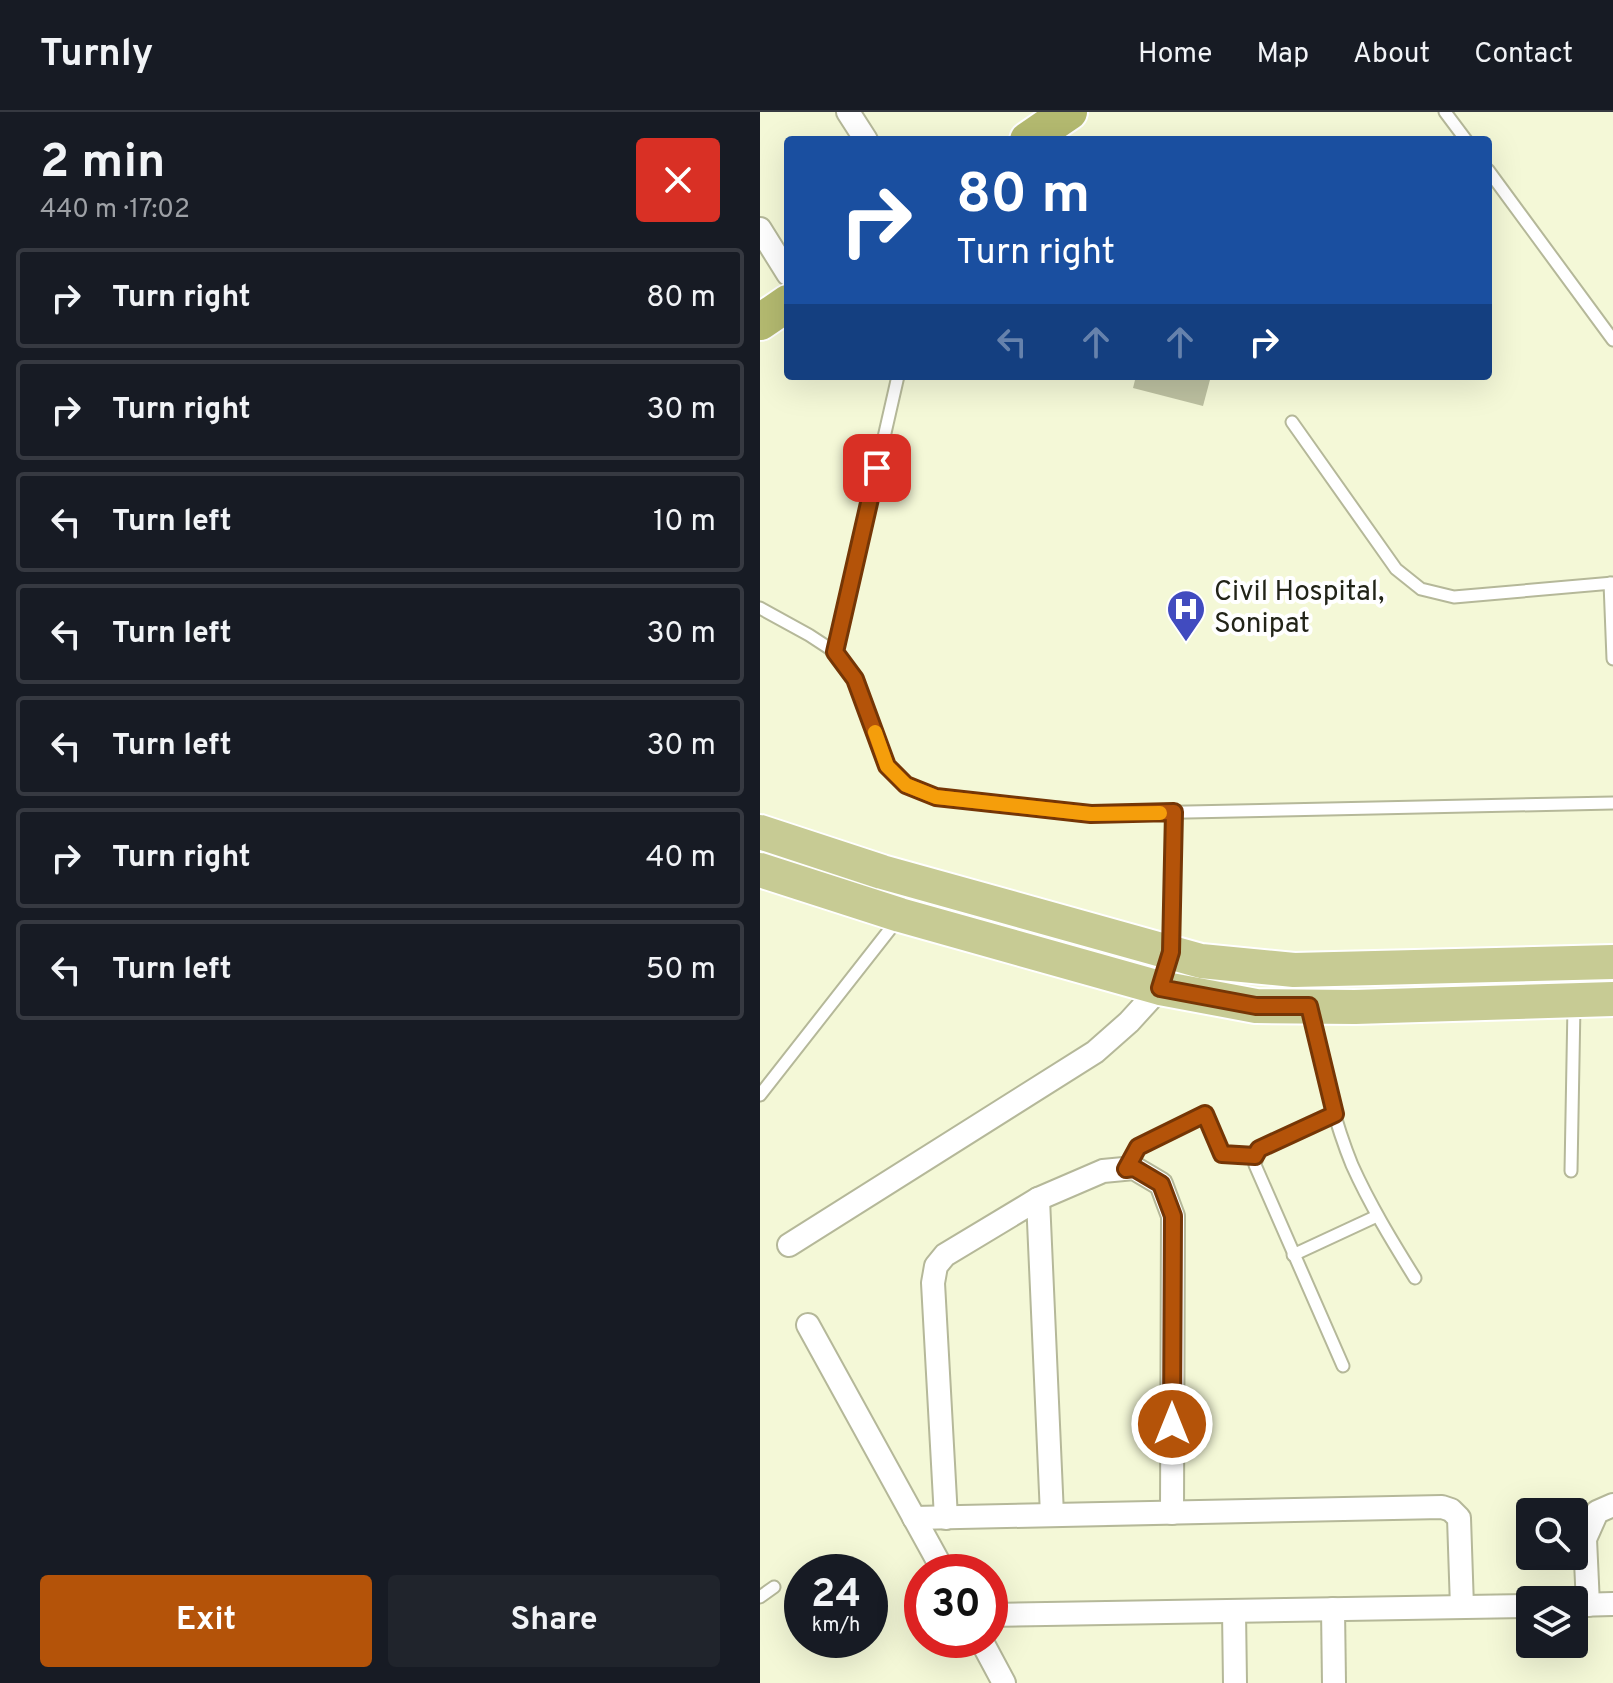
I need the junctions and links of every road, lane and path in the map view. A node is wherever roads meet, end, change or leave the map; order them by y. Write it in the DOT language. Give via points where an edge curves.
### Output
graph roads {
  1 [pos="848,112"];
  2 [pos="1069,112"];
  3 [pos="1445,112"];
  4 [pos="863,136"];
  5 [pos="1034,136"];
  6 [pos="1463,136"];
  7 [pos="1492,175"];
  8 [pos="760,229"];
  9 [pos="784,268"];
  10 [pos="784,306"];
  11 [pos="760,322"];
  12 [pos="1613,340"];
  13 [pos="897,380"];
  14 [pos="1292,422"];
  15 [pos="1612,583"];
  16 [pos="760,608"];
  17 [pos="835,652"];
  18 [pos="1613,659"];
  19 [pos="1613,803"];
  20 [pos="1174,812"];
  21 [pos="760,832"];
  22 [pos="760,870"];
  23 [pos="900,915"];
  24 [pos="1171,952"];
  25 [pos="1613,962"];
  26 [pos="1160,988"];
  27 [pos="1613,999"];
  28 [pos="1574,1000"];
  29 [pos="1309,1006"];
  30 [pos="760,1095"];
  31 [pos="1335,1114"];
  32 [pos="1255,1156"];
  33 [pos="1126,1169"];
  34 [pos="1571,1171"];
  35 [pos="1038,1199"];
  36 [pos="1377,1216"];
  37 [pos="789,1245"];
  38 [pos="1293,1255"];
  39 [pos="1415,1278"];
  40 [pos="808,1325"];
  41 [pos="1343,1366"];
  42 [pos="1613,1505"];
  43 [pos="1172,1513"];
  44 [pos="1052,1515"];
  45 [pos="914,1518"];
  46 [pos="946,1518"];
  47 [pos="934,1554"];
  48 [pos="1582,1586"];
  49 [pos="774,1587"];
  50 [pos="760,1597"];
  51 [pos="1613,1604"];
  52 [pos="1588,1605"];
  53 [pos="1516,1606"];
  54 [pos="1462,1607"];
  55 [pos="1333,1609"];
  56 [pos="1234,1611"];
  57 [pos="1008,1615"];
  58 [pos="991,1658"];
  59 [pos="1004,1683"];
  60 [pos="1235,1683"];
  61 [pos="1334,1683"];
  1 -- 4 [label="street"];
  2 -- 5 [label="highway"];
  3 -- 6 [label="lane"];
  7 -- 12 [label="lane"];
  8 -- 9 [label="street"];
  10 -- 11 [label="highway"];
  13 -- 17 [label="lane"];
  14 -- 15 [label="lane" via="1396,569 1421,589 1454,597"];
  15 -- 18 [label="lane"];
  16 -- 17 [label="lane"];
  17 -- 20 [label="lane" via="855,679 887,766 906,785 936,797 1091,814"];
  19 -- 20 [label="lane"];
  20 -- 24 [label="lane"];
  21 -- 24 [label="main road" via="882,872"];
  22 -- 23 [label="main road"];
  23 -- 26 [label="main road"];
  23 -- 30 [label="lane"];
  24 -- 25 [label="main road" via="1201,961 1294,970"];
  24 -- 26 [label="street"];
  26 -- 29 [label="main road" via="1256,1006"];
  26 -- 37 [label="street" via="1095,1052"];
  27 -- 28 [label="main road"];
  28 -- 29 [label="main road"];
  28 -- 34 [label="lane"];
  29 -- 31 [label="lane"];
  31 -- 32 [label="lane" via="1259,1149"];
  31 -- 36 [label="lane"];
  32 -- 33 [label="lane" via="1222,1154 1205,1114 1138,1147"];
  32 -- 38 [label="lane"];
  33 -- 35 [label="street" via="1103,1171"];
  33 -- 43 [label="street" via="1134,1168 1161,1184 1173,1216"];
  35 -- 44 [label="street"];
  35 -- 46 [label="street" via="945,1255 936,1266"];
  36 -- 38 [label="lane"];
  36 -- 39 [label="lane"];
  38 -- 41 [label="lane"];
  40 -- 45 [label="street"];
  42 -- 48 [label="street" via="1597,1512 1585,1539"];
  43 -- 44 [label="street"];
  43 -- 54 [label="street" via="1442,1507 1459,1518"];
  44 -- 46 [label="street"];
  45 -- 46 [label="street"];
  45 -- 47 [label="street"];
  49 -- 50 [label="lane"];
  51 -- 52 [label="street"];
  53 -- 54 [label="street"];
  54 -- 55 [label="street"];
  55 -- 56 [label="street"];
  55 -- 61 [label="street"];
  56 -- 57 [label="street"];
  56 -- 60 [label="street"];
  58 -- 59 [label="street"];
}
